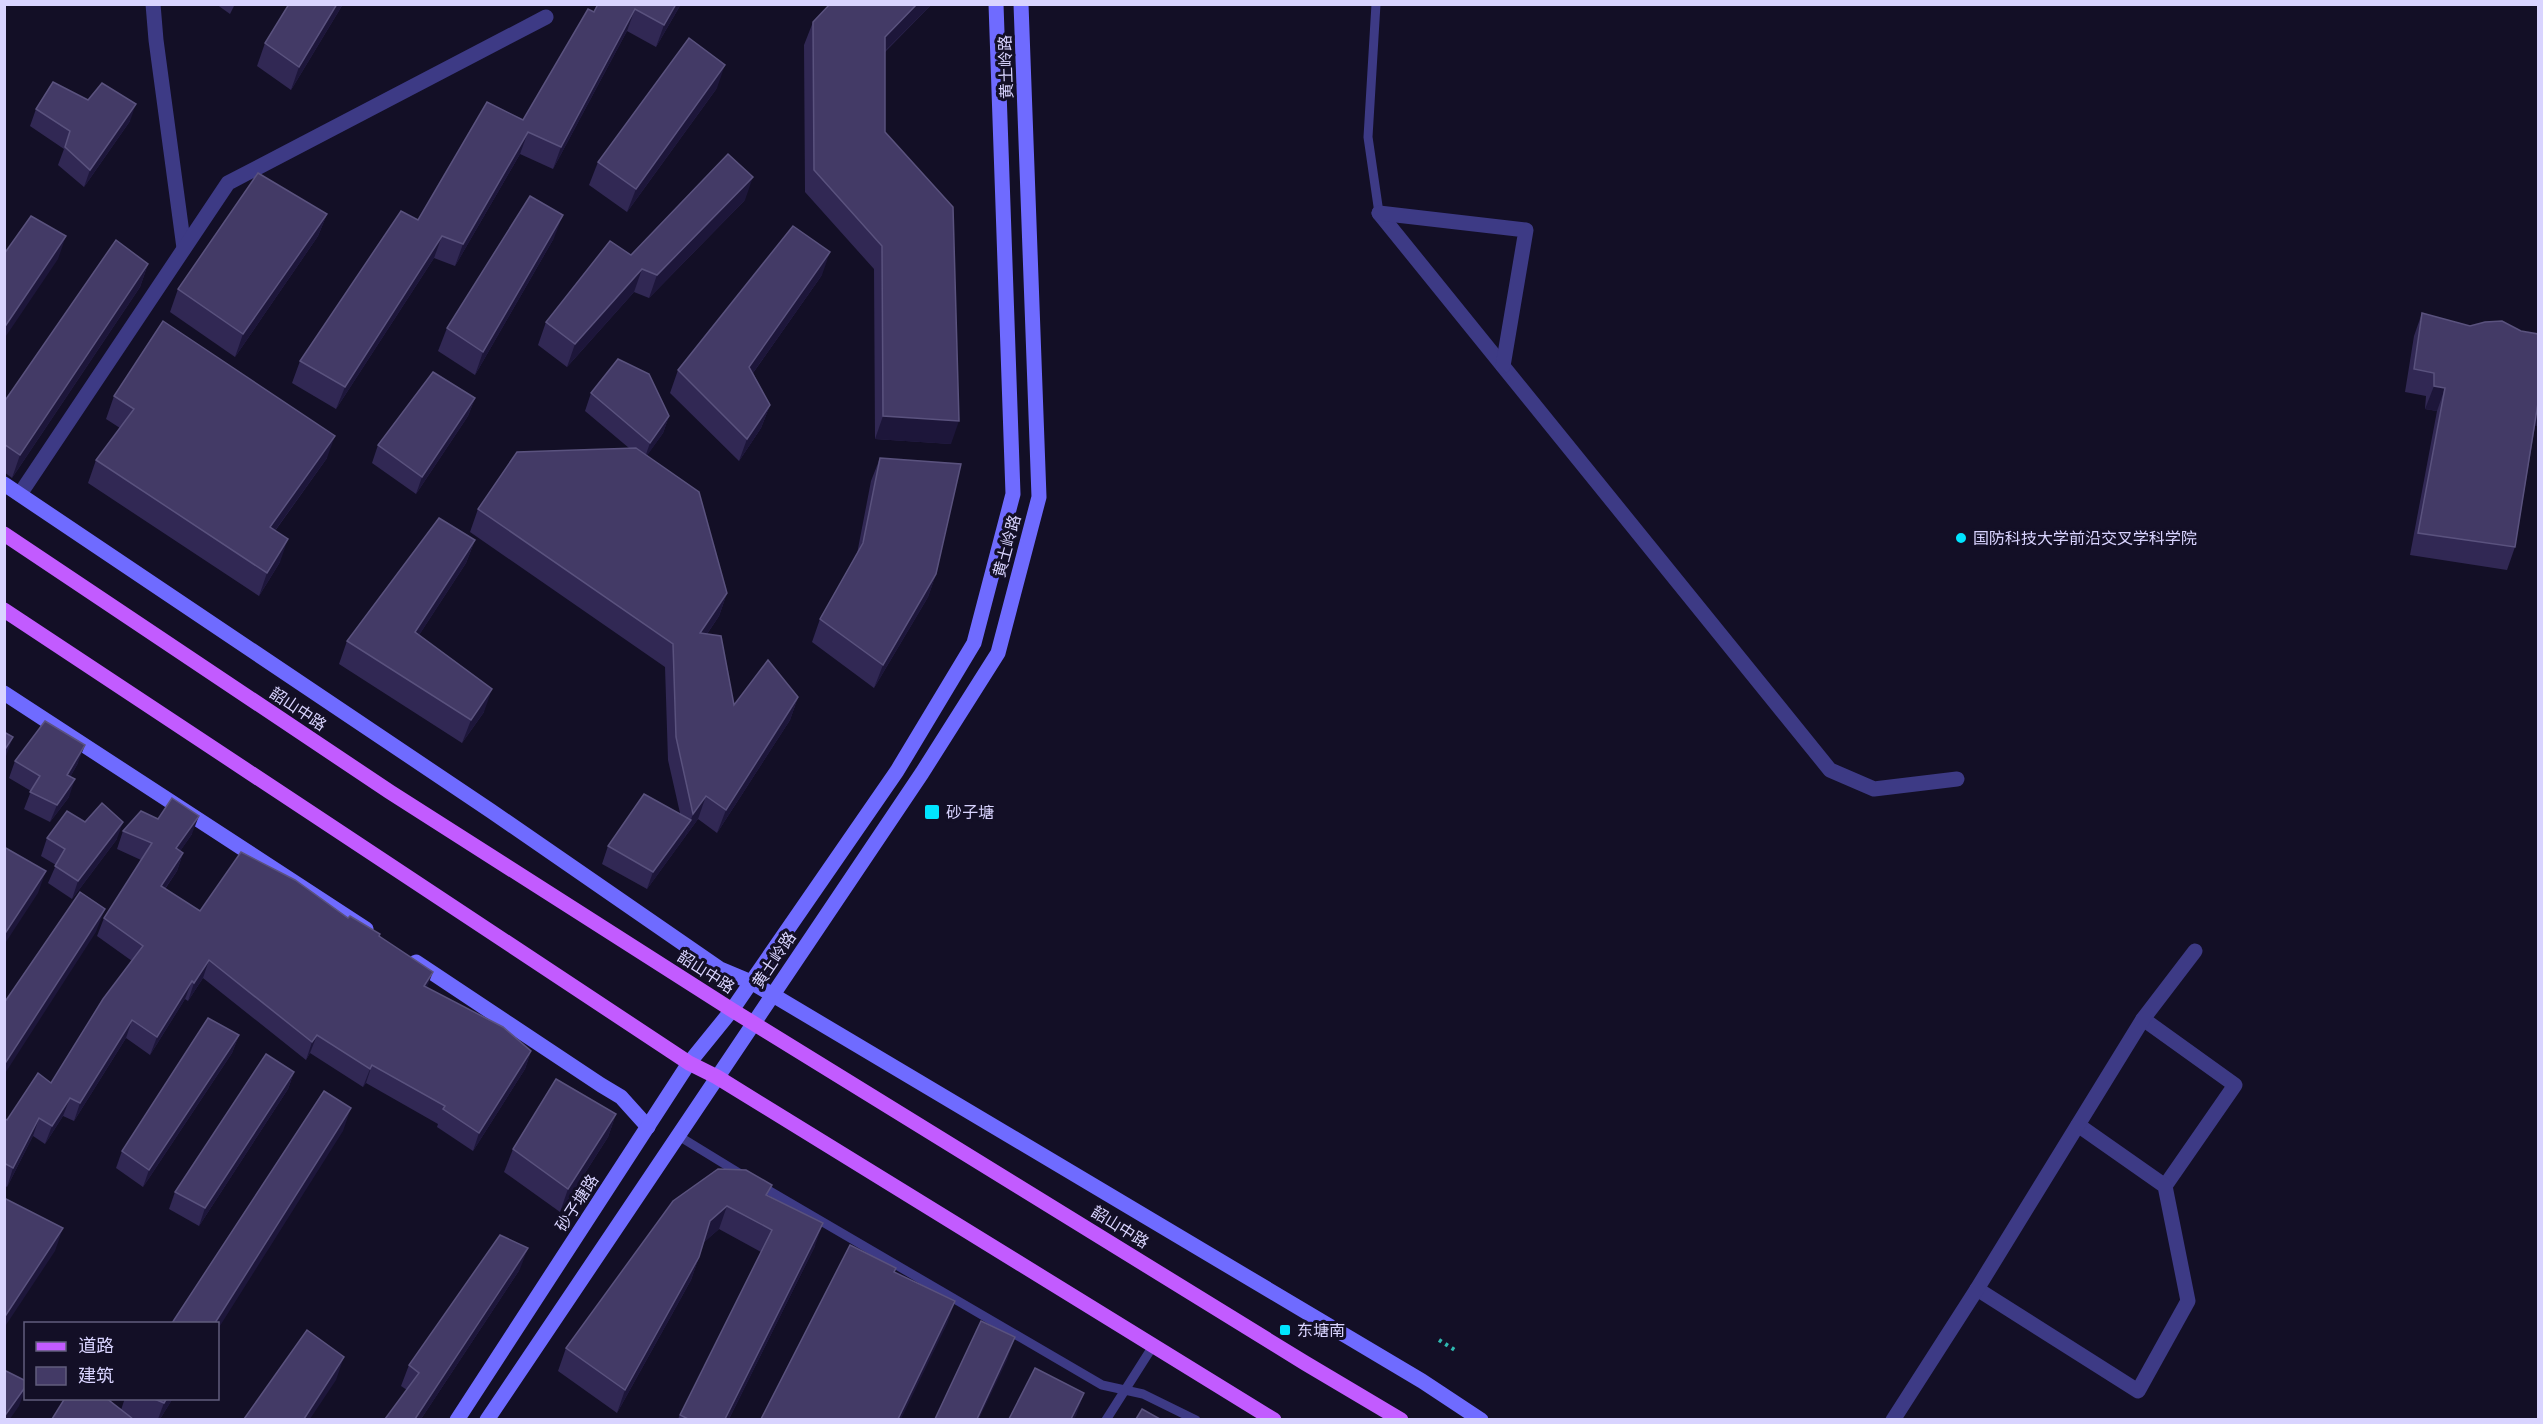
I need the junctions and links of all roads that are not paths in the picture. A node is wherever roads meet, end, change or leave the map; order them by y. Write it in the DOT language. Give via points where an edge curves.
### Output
graph roads {
  1 [pos="153,4"];
  2 [pos="996,4"];
  3 [pos="1021,4"];
  4 [pos="1376,4"];
  5 [pos="546,17"];
  6 [pos="1379,213"];
  7 [pos="184,248"];
  8 [pos="1503,366"];
  9 [pos="4,484"];
  10 [pos="20,494"];
  11 [pos="4,534"];
  12 [pos="4,610"];
  13 [pos="4,693"];
  14 [pos="1957,779"];
  15 [pos="374,934"];
  16 [pos="2195,951"];
  17 [pos="404,954"];
  18 [pos="751,982"];
  19 [pos="772,996"];
  20 [pos="732,1010"];
  21 [pos="2143,1019"];
  22 [pos="754,1022"];
  23 [pos="689,1063"];
  24 [pos="717,1077"];
  25 [pos="2078,1125"];
  26 [pos="648,1127"];
  27 [pos="677,1135"];
  28 [pos="2165,1186"];
  29 [pos="1977,1289"];
  30 [pos="1153,1346"];
  31 [pos="1124,1390"];
  32 [pos="457,1419"];
  33 [pos="487,1419"];
  34 [pos="1106,1419"];
  35 [pos="1196,1419"];
  36 [pos="1274,1419"];
  37 [pos="1401,1419"];
  38 [pos="1481,1419"];
  39 [pos="1893,1419"];
  1 -- 7 [label="street"];
  2 -- 18 [label="street, 黄土岭路" via="1013,482 1010,505 974,642 897,771"];
  3 -- 19 [label="street, 黄土岭路" via="1039,496 998,653"];
  4 -- 6 [label="lane" via="1368,137"];
  5 -- 7 [label="street" via="228,183"];
  6 -- 8 [label="street"];
  6 -- 8 [label="street" via="1526,230"];
  7 -- 10 [label="street"];
  8 -- 14 [label="street" via="1830,770 1874,789"];
  9 -- 10 [label="street"];
  10 -- 18 [label="street" via="720,969"];
  11 -- 20 [label="main road, 韶山中路" via="390,792"];
  12 -- 23 [label="main road"];
  13 -- 15 [label="street"];
  16 -- 21 [label="street"];
  17 -- 26 [label="street" via="611,1090"];
  18 -- 19 [label="street"];
  18 -- 20 [label="street, 黄土岭路"];
  19 -- 22 [label="street, 黄土岭路"];
  19 -- 38 [label="street"];
  20 -- 22 [label="main road, 韶山中路"];
  20 -- 23 [label="street, 砂子塘路"];
  21 -- 25 [label="street"];
  21 -- 28 [label="street" via="2235,1085"];
  22 -- 24 [label="street"];
  22 -- 37 [label="main road, 韶山中路"];
  23 -- 24 [label="main road"];
  23 -- 26 [label="street, 砂子塘路"];
  24 -- 27 [label="street"];
  24 -- 30 [label="main road"];
  25 -- 28 [label="street"];
  25 -- 29 [label="street"];
  26 -- 32 [label="street, 砂子塘路"];
  27 -- 31 [label="lane" via="1102,1385"];
  27 -- 33 [label="street"];
  28 -- 29 [label="street" via="2188,1301 2138,1391"];
  29 -- 39 [label="street"];
  30 -- 31 [label="lane"];
  30 -- 36 [label="main road"];
  31 -- 34 [label="lane"];
  31 -- 35 [label="lane" via="1143,1394"];
}
